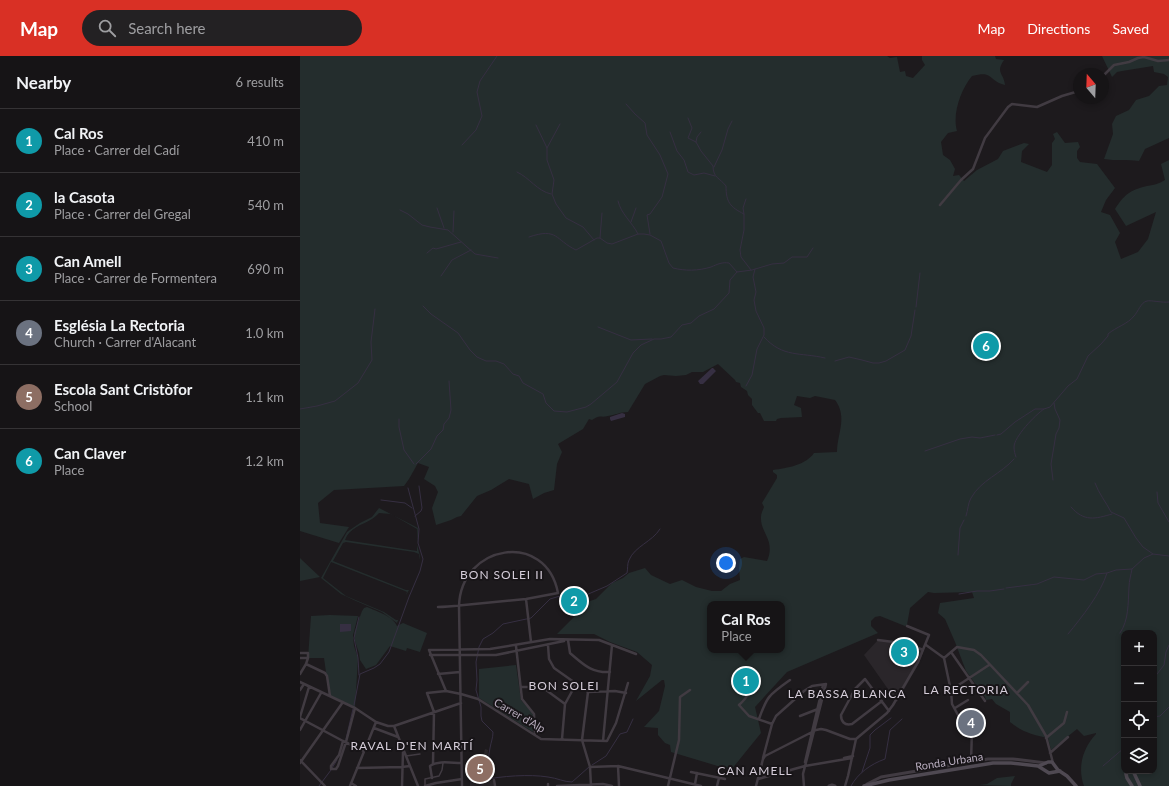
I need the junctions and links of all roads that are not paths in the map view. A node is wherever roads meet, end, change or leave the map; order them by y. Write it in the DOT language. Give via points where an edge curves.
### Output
graph roads {
  1 [pos="1169,60"];
  2 [pos="1109,70"];
  3 [pos="1073,93"];
  4 [pos="940,205"];
  5 [pos="526,599"];
  6 [pos="459,606"];
  7 [pos="438,607"];
  8 [pos="907,626"];
  9 [pos="530,637"];
  10 [pos="568,640"];
  11 [pos="878,640"];
  12 [pos="536,641"];
  13 [pos="531,642"];
  14 [pos="548,645"];
  15 [pos="612,645"];
  16 [pos="926,645"];
  17 [pos="516,646"];
  18 [pos="460,650"];
  19 [pos="923,650"];
  20 [pos="517,651"];
  21 [pos="951,652"];
  22 [pos="300,653"];
  23 [pos="636,654"];
  24 [pos="430,655"];
  25 [pos="460,655"];
  26 [pos="300,658"];
  27 [pos="308,658"];
  28 [pos="944,658"];
  29 [pos="306,664"];
  30 [pos="989,665"];
  31 [pos="460,672"];
  32 [pos="610,672"];
  33 [pos="300,674"];
  34 [pos="438,674"];
  35 [pos="751,674"];
  36 [pos="969,678"];
  37 [pos="790,680"];
  38 [pos="300,682"];
  39 [pos="1028,682"];
  40 [pos="628,683"];
  41 [pos="304,684"];
  42 [pos="576,684"];
  43 [pos="309,687"];
  44 [pos="520,687"];
  45 [pos="300,690"];
  46 [pos="690,690"];
  47 [pos="951,690"];
  48 [pos="446,691"];
  49 [pos="588,692"];
  50 [pos="607,692"];
  51 [pos="321,693"];
  52 [pos="626,693"];
  53 [pos="1017,693"];
  54 [pos="461,694"];
  55 [pos="330,697"];
  56 [pos="968,700"];
  57 [pos="882,701"];
  58 [pos="986,701"];
  59 [pos="343,702"];
  60 [pos="461,703"];
  61 [pos="566,704"];
  62 [pos="355,708"];
  63 [pos="955,708"];
  64 [pos="819,709"];
  65 [pos="888,711"];
  66 [pos="434,712"];
  67 [pos="1067,712"];
  68 [pos="800,716"];
  69 [pos="300,717"];
  70 [pos="759,720"];
  71 [pos="305,721"];
  72 [pos="376,722"];
  73 [pos="772,724"];
  74 [pos="394,726"];
  75 [pos="374,728"];
  76 [pos="978,728"];
  77 [pos="300,730"];
  78 [pos="972,730"];
  79 [pos="324,731"];
  80 [pos="813,732"];
  81 [pos="535,734"];
  82 [pos="1068,736"];
  83 [pos="398,737"];
  84 [pos="1046,738"];
  85 [pos="562,739"];
  86 [pos="856,739"];
  87 [pos="582,740"];
  88 [pos="603,741"];
  89 [pos="344,742"];
  90 [pos="403,750"];
  91 [pos="364,751"];
  92 [pos="767,753"];
  93 [pos="420,754"];
  94 [pos="1050,755"];
  95 [pos="406,756"];
  96 [pos="852,757"];
  97 [pos="300,762"];
  98 [pos="443,762"];
  99 [pos="971,762"];
  100 [pos="433,763"];
  101 [pos="462,763"];
  102 [pos="1049,764"];
  103 [pos="410,766"];
  104 [pos="618,766"];
  105 [pos="805,766"];
  106 [pos="1038,766"];
  107 [pos="402,767"];
  108 [pos="590,767"];
  109 [pos="358,768"];
  110 [pos="1044,769"];
  111 [pos="1053,771"];
  112 [pos="1060,771"];
  113 [pos="692,772"];
  114 [pos="697,773"];
  115 [pos="759,773"];
  116 [pos="1126,774"];
  117 [pos="1134,774"];
  118 [pos="432,778"];
  119 [pos="670,778"];
  120 [pos="719,778"];
  121 [pos="462,779"];
  122 [pos="725,779"];
  123 [pos="757,779"];
  124 [pos="494,780"];
  125 [pos="694,784"];
  126 [pos="351,785"];
  127 [pos="591,785"];
  128 [pos="325,786"];
  129 [pos="356,786"];
  130 [pos="402,786"];
  131 [pos="418,786"];
  132 [pos="425,786"];
  133 [pos="462,786"];
  134 [pos="495,786"];
  135 [pos="557,786"];
  136 [pos="612,786"];
  137 [pos="619,786"];
  138 [pos="668,786"];
  139 [pos="701,786"];
  140 [pos="717,786"];
  141 [pos="756,786"];
  142 [pos="804,786"];
  143 [pos="829,786"];
  144 [pos="835,786"];
  145 [pos="845,786"];
  146 [pos="863,786"];
  147 [pos="1076,786"];
  148 [pos="1132,786"];
  149 [pos="1140,786"];
  1 -- 2 [label="street" via="1158,61 1144,57 1114,65"];
  3 -- 4 [label="street" via="1035,107 1010,105 984,140 974,169"];
  5 -- 6 [label="street"];
  5 -- 6 [label="street" via="558,593 556,581 541,562 525,554 506,552 484,560 476,567 461,591"];
  5 -- 9 [label="street"];
  6 -- 7 [label="street"];
  6 -- 18 [label="street"];
  8 -- 16 [label="street" via="929,635"];
  9 -- 12 [label="street"];
  9 -- 13 [label="street"];
  10 -- 12 [label="street"];
  10 -- 14 [label="street"];
  10 -- 15 [label="street" via="599,640"];
  10 -- 32 [label="street" via="570,653 579,661 593,670"];
  11 -- 19 [label="street" via="909,644"];
  12 -- 13 [label="street"];
  13 -- 17 [label="street"];
  14 -- 20 [label="street"];
  14 -- 42 [label="street" via="552,665"];
  15 -- 23 [label="street"];
  15 -- 32 [label="street"];
  16 -- 19 [label="street"];
  16 -- 28 [label="street"];
  17 -- 18 [label="street"];
  17 -- 20 [label="street"];
  18 -- 24 [label="street" via="429,650"];
  18 -- 25 [label="street"];
  19 -- 65 [label="street" via="898,698"];
  20 -- 25 [label="street" via="496,655"];
  20 -- 44 [label="street"];
  21 -- 28 [label="street"];
  21 -- 30 [label="street" via="957,647 974,650"];
  21 -- 36 [label="street"];
  22 -- 27 [label="street" via="308,653"];
  24 -- 25 [label="street"];
  24 -- 34 [label="street"];
  25 -- 31 [label="street"];
  26 -- 27 [label="street"];
  27 -- 29 [label="street"];
  28 -- 47 [label="street"];
  29 -- 33 [label="street"];
  29 -- 55 [label="street" via="325,673"];
  30 -- 36 [label="street"];
  30 -- 53 [label="street"];
  31 -- 34 [label="street"];
  31 -- 54 [label="street"];
  32 -- 50 [label="street"];
  34 -- 48 [label="street"];
  35 -- 70 [label="street" via="750,693 739,705 749,716"];
  36 -- 47 [label="street"];
  36 -- 58 [label="street"];
  37 -- 70 [label="street" via="769,695"];
  38 -- 41 [label="street"];
  39 -- 53 [label="street"];
  40 -- 52 [label="street"];
  41 -- 43 [label="street"];
  41 -- 45 [label="street"];
  42 -- 49 [label="street"];
  42 -- 61 [label="street"];
  43 -- 51 [label="street"];
  43 -- 69 [label="street"];
  44 -- 61 [label="street" via="542,686"];
  44 -- 81 [label="street" via="522,698 534,714"];
  46 -- 119 [label="street" via="680,697 679,740"];
  47 -- 63 [label="street" via="952,704"];
  48 -- 54 [label="street, Carrer d'Alp"];
  48 -- 66 [label="street, Carrer d'Alp" via="427,693"];
  49 -- 50 [label="street"];
  49 -- 87 [label="street"];
  50 -- 52 [label="street" via="615,690"];
  50 -- 88 [label="street"];
  51 -- 55 [label="street"];
  51 -- 71 [label="street"];
  52 -- 88 [label="street, Carrer d'Alp" via="608,741"];
  53 -- 84 [label="street" via="1028,705"];
  54 -- 60 [label="street"];
  54 -- 81 [label="street, Carrer d'Alp" via="480,701"];
  55 -- 59 [label="street"];
  56 -- 63 [label="street"];
  57 -- 57 [label="street" via="852,724 843,723 842,715 855,689 865,679"];
  57 -- 65 [label="street"];
  59 -- 62 [label="street"];
  59 -- 79 [label="street"];
  60 -- 66 [label="street"];
  60 -- 101 [label="street"];
  61 -- 85 [label="street"];
  62 -- 72 [label="street"];
  62 -- 89 [label="street"];
  63 -- 78 [label="street" via="965,728"];
  64 -- 68 [label="street"];
  64 -- 73 [label="street" via="825,684 812,686 804,691 776,716"];
  64 -- 80 [label="street"];
  65 -- 86 [label="street"];
  66 -- 74 [label="street"];
  66 -- 100 [label="street"];
  67 -- 84 [label="street" via="1064,723"];
  69 -- 71 [label="street"];
  70 -- 73 [label="street"];
  71 -- 77 [label="street"];
  71 -- 79 [label="street"];
  72 -- 74 [label="street"];
  72 -- 75 [label="street"];
  73 -- 92 [label="street"];
  74 -- 83 [label="street"];
  75 -- 83 [label="street"];
  75 -- 91 [label="street"];
  76 -- 78 [label="street"];
  78 -- 99 [label="street"];
  79 -- 89 [label="street"];
  79 -- 97 [label="street"];
  80 -- 86 [label="street" via="821,729"];
  80 -- 92 [label="street"];
  80 -- 105 [label="street"];
  81 -- 85 [label="street, Carrer d'Alp" via="541,739"];
  82 -- 94 [label="street"];
  83 -- 90 [label="street"];
  84 -- 94 [label="street"];
  85 -- 87 [label="street, Carrer d'Alp"];
  86 -- 96 [label="street"];
  87 -- 88 [label="street, Carrer d'Alp"];
  87 -- 108 [label="street"];
  89 -- 89 [label="street" via="331,766 331,769 336,769"];
  89 -- 91 [label="street"];
  90 -- 95 [label="street"];
  90 -- 107 [label="street"];
  91 -- 109 [label="street"];
  92 -- 115 [label="street"];
  93 -- 95 [label="street"];
  94 -- 102 [label="street"];
  95 -- 103 [label="street"];
  96 -- 105 [label="street"];
  96 -- 145 [label="street"];
  97 -- 128 [label="street"];
  98 -- 100 [label="street"];
  98 -- 101 [label="street"];
  98 -- 118 [label="street" via="439,776"];
  99 -- 102 [label="street" via="1004,759"];
  99 -- 146 [label="street" via="881,777"];
  100 -- 118 [label="street" via="430,766"];
  101 -- 121 [label="street"];
  102 -- 106 [label="main road, Ronda Urbana"];
  102 -- 110 [label="main road"];
  102 -- 111 [label="main road"];
  102 -- 112 [label="main road"];
  103 -- 107 [label="street"];
  103 -- 131 [label="street"];
  104 -- 108 [label="street"];
  104 -- 119 [label="street"];
  104 -- 137 [label="street"];
  105 -- 115 [label="street" via="767,775"];
  105 -- 123 [label="street"];
  105 -- 142 [label="street"];
  106 -- 110 [label="main road, Ronda Urbana"];
  106 -- 146 [label="main road, Ronda Urbana" via="993,763"];
  107 -- 109 [label="street"];
  107 -- 130 [label="street"];
  108 -- 127 [label="street"];
  109 -- 126 [label="street"];
  110 -- 111 [label="main road, Ronda Urbana" via="1048,773"];
  111 -- 112 [label="main road"];
  112 -- 147 [label="main road"];
  113 -- 114 [label="street"];
  114 -- 120 [label="street"];
  114 -- 125 [label="street"];
  115 -- 123 [label="street"];
  116 -- 148 [label="main road"];
  117 -- 149 [label="main road"];
  118 -- 132 [label="street" via="425,779"];
  119 -- 125 [label="street"];
  119 -- 138 [label="street"];
  120 -- 122 [label="street"];
  120 -- 140 [label="street"];
  121 -- 132 [label="street"];
  121 -- 133 [label="street"];
  123 -- 141 [label="street"];
  124 -- 134 [label="street"];
  125 -- 139 [label="street"];
  126 -- 129 [label="street"];
  127 -- 135 [label="street"];
  127 -- 136 [label="street"];
  143 -- 144 [label="street"];
}
